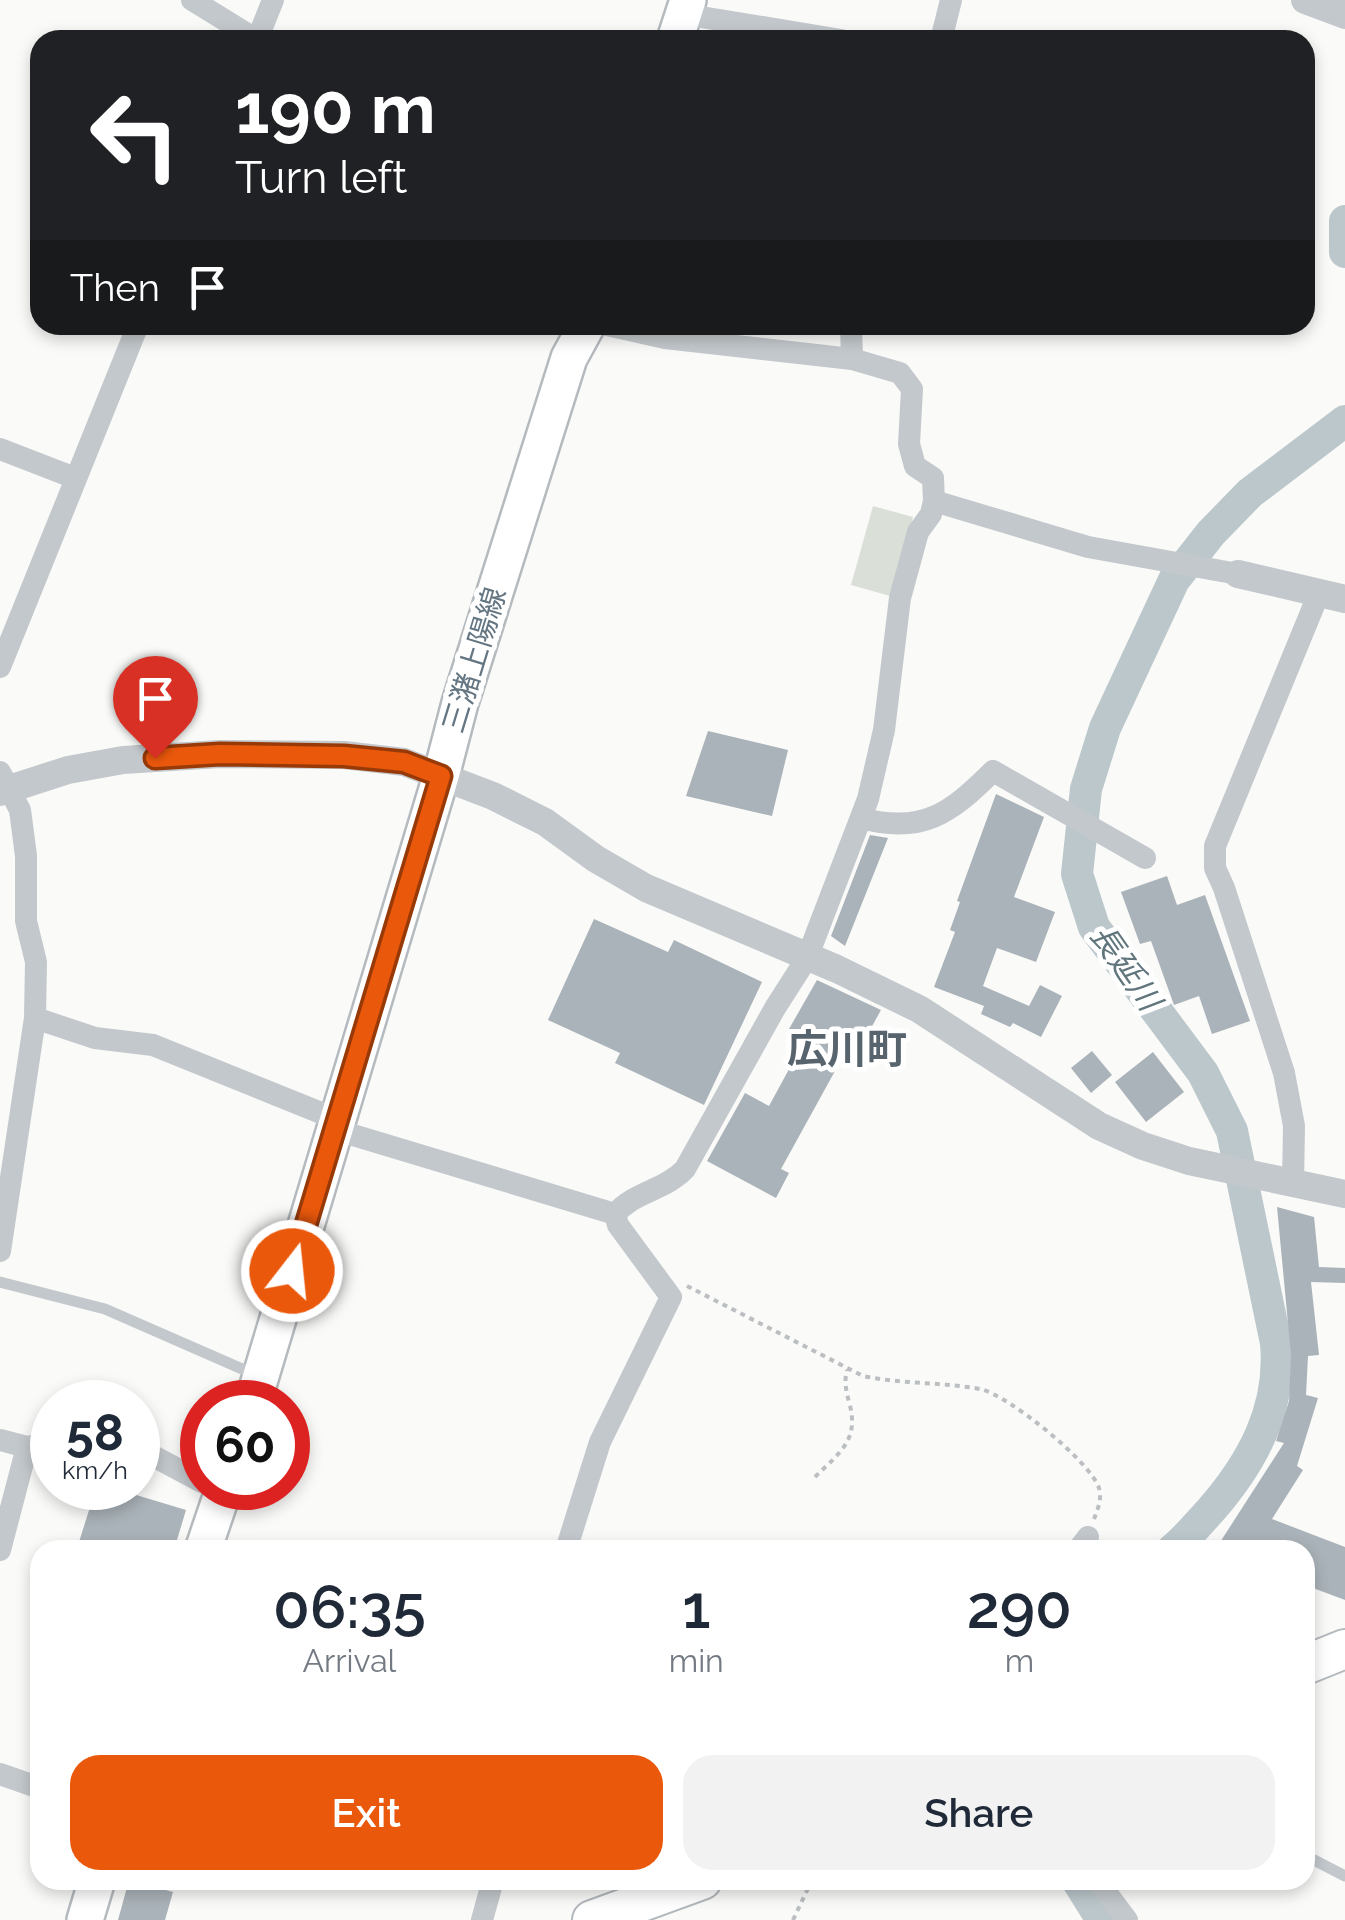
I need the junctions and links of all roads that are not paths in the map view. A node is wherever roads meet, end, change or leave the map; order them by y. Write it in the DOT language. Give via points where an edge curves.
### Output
graph roads {
  1 [pos="192,0"];
  2 [pos="273,0"];
  3 [pos="951,0"];
  4 [pos="1305,0"];
  5 [pos="1345,15"];
  6 [pos="682,18"];
  7 [pos="241,30"];
  8 [pos="261,30"];
  9 [pos="769,30"];
  10 [pos="944,30"];
  11 [pos="134,335"];
  12 [pos="582,335"];
  13 [pos="652,335"];
  14 [pos="851,335"];
  15 [pos="852,359"];
  16 [pos="0,449"];
  17 [pos="75,478"];
  18 [pos="934,502"];
  19 [pos="1225,572"];
  20 [pos="1332,596"];
  21 [pos="0,667"];
  22 [pos="441,776"];
  23 [pos="3,784"];
  24 [pos="861,818"];
  25 [pos="1146,858"];
  26 [pos="808,958"];
  27 [pos="35,1018"];
  28 [pos="334,1124"];
  29 [pos="1293,1184"];
  30 [pos="1345,1194"];
  31 [pos="615,1214"];
  32 [pos="0,1251"];
  33 [pos="0,1282"];
  34 [pos="238,1380"];
  35 [pos="260,1380"];
  36 [pos="0,1440"];
  37 [pos="30,1446"];
  38 [pos="26,1447"];
  39 [pos="211,1510"];
  40 [pos="206,1540"];
  41 [pos="569,1540"];
  42 [pos="0,1550"];
  43 [pos="1345,1650"];
  44 [pos="1315,1661"];
  45 [pos="0,1774"];
  46 [pos="30,1784"];
  47 [pos="1315,1861"];
  48 [pos="1345,1876"];
  49 [pos="94,1890"];
  50 [pos="490,1890"];
  51 [pos="681,1890"];
  52 [pos="1104,1890"];
  53 [pos="634,1912"];
  54 [pos="85,1920"];
  55 [pos="482,1920"];
  56 [pos="592,1920"];
  57 [pos="1127,1920"];
  1 -- 7 [label="street"];
  2 -- 8 [label="street"];
  3 -- 10 [label="street"];
  4 -- 5 [label="street"];
  6 -- 9 [label="street"];
  11 -- 17 [label="street"];
  12 -- 22 [label="main road, 三潴上陽線"];
  13 -- 15 [label="street"];
  14 -- 15 [label="street"];
  15 -- 18 [label="street" via="900,373 912,389 908,444 914,466 933,478"];
  16 -- 17 [label="street"];
  17 -- 21 [label="street"];
  18 -- 19 [label="street" via="1088,547"];
  18 -- 24 [label="street" via="918,532 900,598 884,730"];
  19 -- 20 [label="street"];
  20 -- 29 [label="street" via="1215,846 1215,868 1284,1073 1294,1126"];
  22 -- 23 [label="street" via="404,762 344,756 220,754 123,760"];
  22 -- 26 [label="street" via="545,822 646,888"];
  22 -- 28 [label="main road, 三潴上陽線"];
  23 -- 27 [label="street" via="20,810 26,921 36,962"];
  24 -- 25 [label="street" via="914,824 943,814 994,771"];
  24 -- 26 [label="street"];
  26 -- 29 [label="street" via="919,1009 1114,1132 1189,1161"];
  26 -- 31 [label="street" via="685,1169 671,1184 627,1200"];
  27 -- 28 [label="street" via="95,1038 153,1045"];
  27 -- 32 [label="street"];
  28 -- 31 [label="street"];
  28 -- 35 [label="main road, 三潴上陽線"];
  29 -- 30 [label="street"];
  31 -- 41 [label="street" via="671,1298 600,1442"];
  33 -- 34 [label="lane" via="105,1309"];
  36 -- 38 [label="street"];
  37 -- 38 [label="street"];
  38 -- 42 [label="street"];
  39 -- 40 [label="main road"];
  43 -- 44 [label="highway"];
  45 -- 46 [label="street"];
  47 -- 48 [label="lane"];
  49 -- 54 [label="main road"];
  50 -- 55 [label="street"];
  51 -- 53 [label="highway"];
  52 -- 57 [label="street"];
  53 -- 56 [label="highway"];
}
